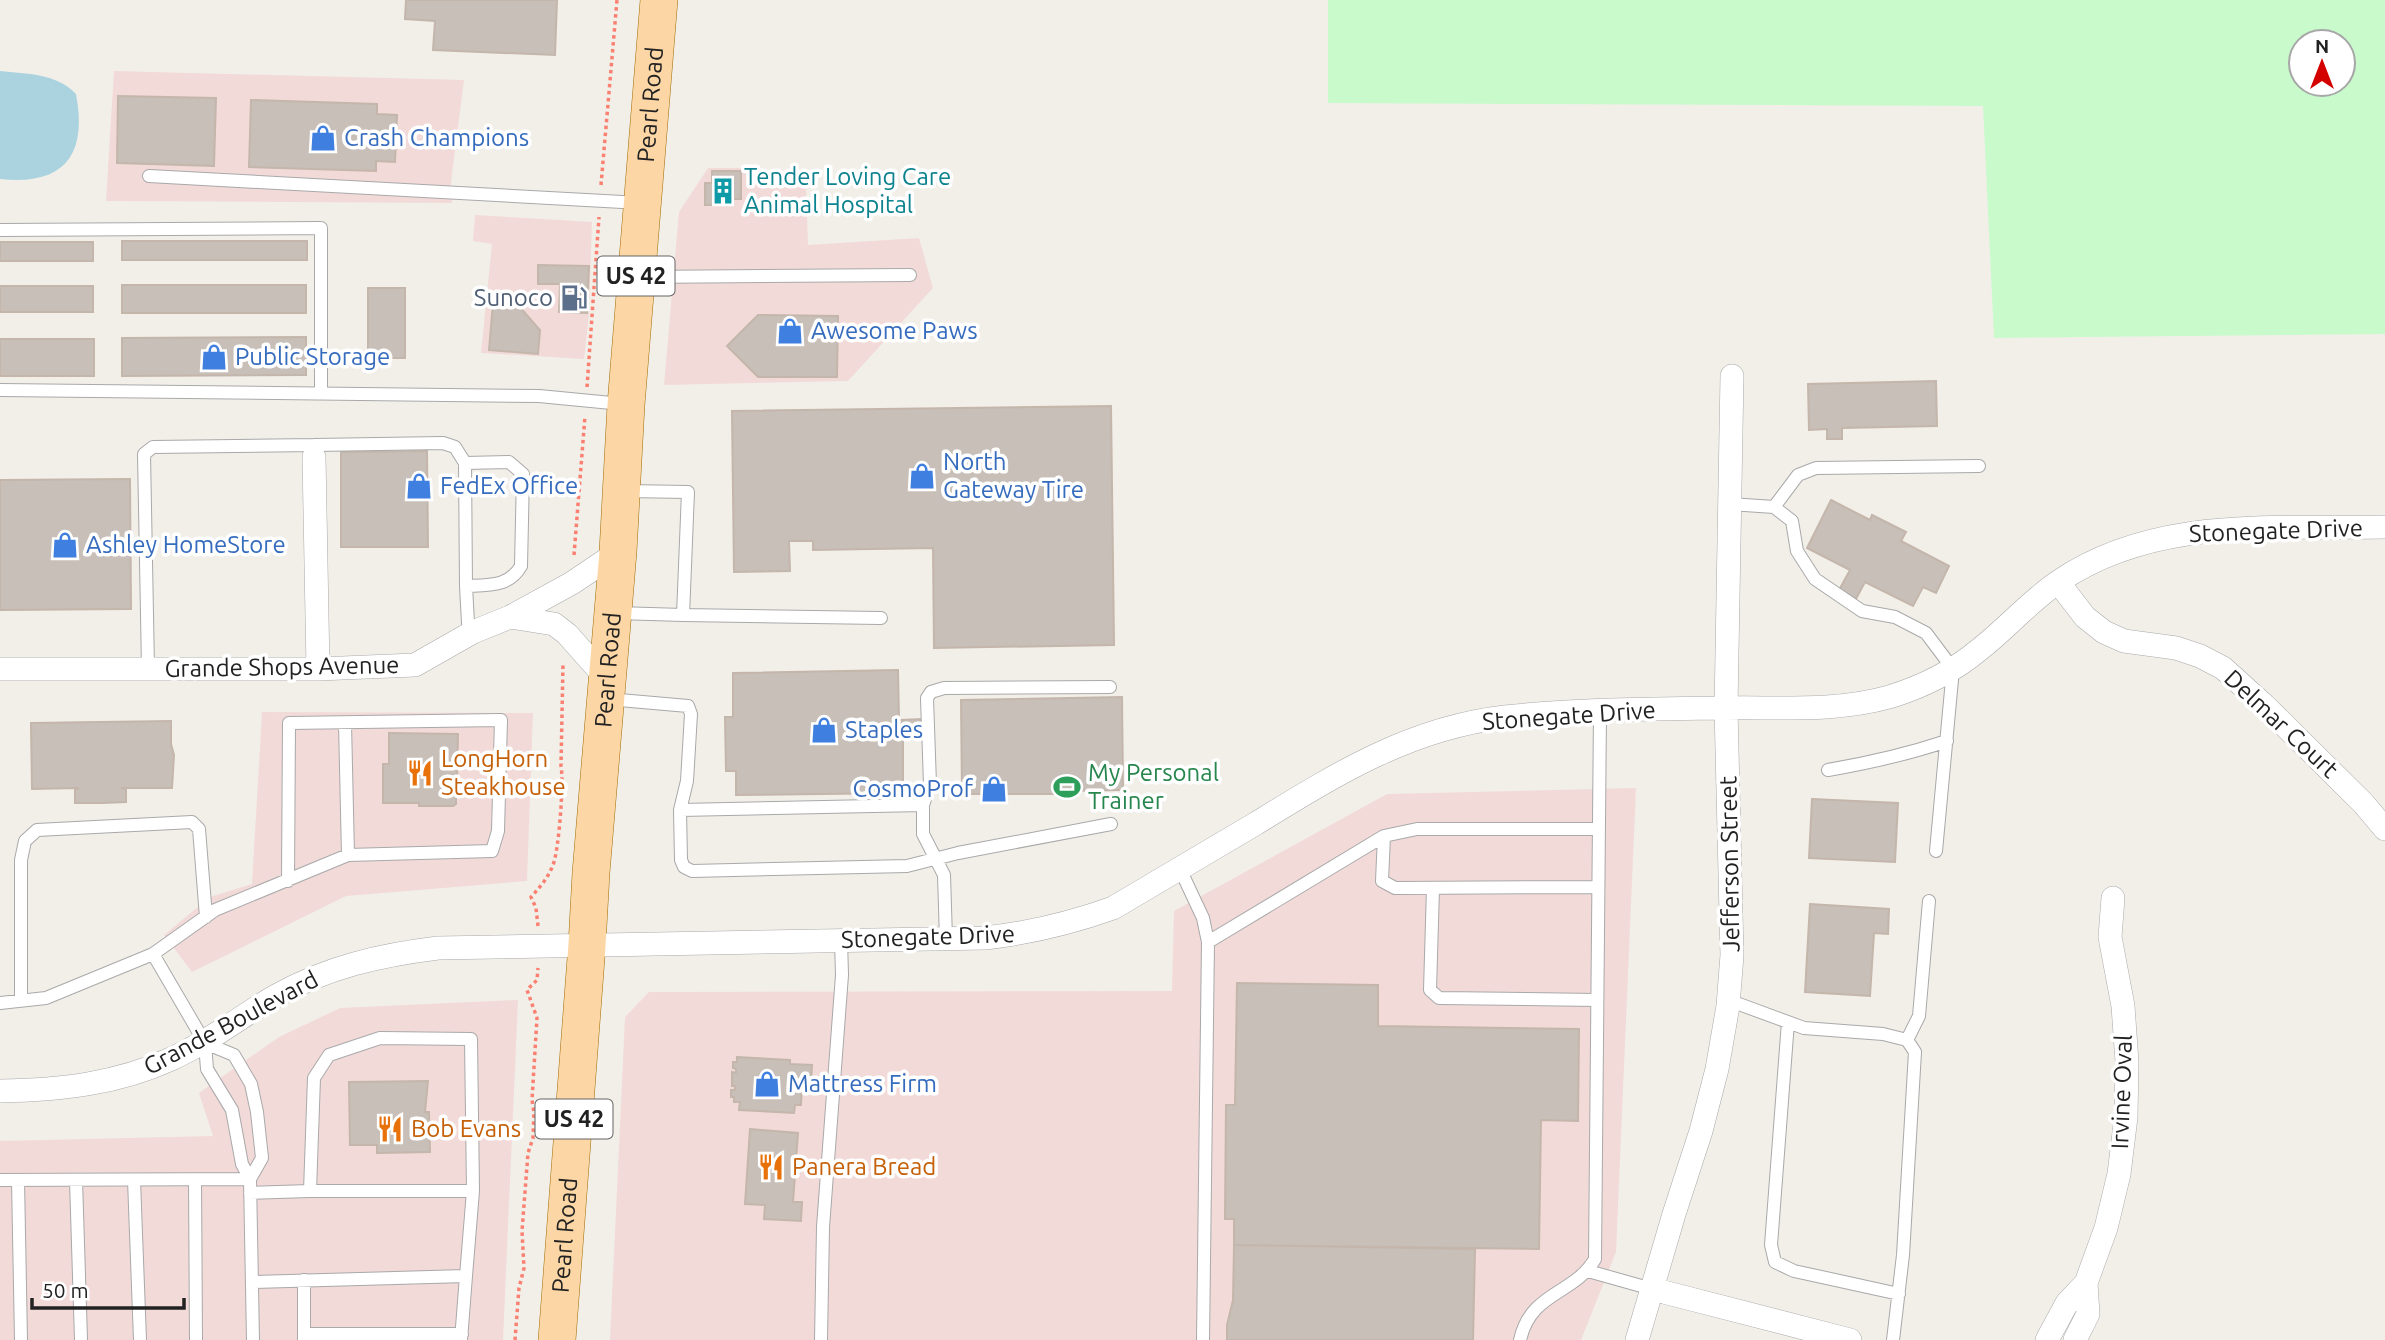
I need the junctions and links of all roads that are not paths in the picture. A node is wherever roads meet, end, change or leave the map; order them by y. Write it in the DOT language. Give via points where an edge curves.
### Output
graph roads {
  1 [pos="659,0"];
  2 [pos="149,176"];
  3 [pos="641,203"];
  4 [pos="0,230"];
  5 [pos="910,275"];
  6 [pos="636,277"];
  7 [pos="1732,376"];
  8 [pos="0,390"];
  9 [pos="321,394"];
  10 [pos="626,405"];
  11 [pos="314,451"];
  12 [pos="465,463"];
  13 [pos="1979,466"];
  14 [pos="621,491"];
  15 [pos="1730,504"];
  16 [pos="1774,507"];
  17 [pos="2385,527"];
  18 [pos="618,552"];
  19 [pos="2057,582"];
  20 [pos="466,586"];
  21 [pos="612,612"];
  22 [pos="683,615"];
  23 [pos="510,617"];
  24 [pos="881,618"];
  25 [pos="473,632"];
  26 [pos="148,668"];
  27 [pos="0,669"];
  28 [pos="1953,669"];
  29 [pos="318,670"];
  30 [pos="1110,687"];
  31 [pos="605,688"];
  32 [pos="1726,708"];
  33 [pos="1600,712"];
  34 [pos="345,723"];
  35 [pos="1947,741"];
  36 [pos="1828,770"];
  37 [pos="923,805"];
  38 [pos="680,810"];
  39 [pos="1111,824"];
  40 [pos="1599,829"];
  41 [pos="2385,829"];
  42 [pos="1384,836"];
  43 [pos="1936,851"];
  44 [pos="348,855"];
  45 [pos="936,859"];
  46 [pos="1180,869"];
  47 [pos="288,881"];
  48 [pos="1598,887"];
  49 [pos="1433,888"];
  50 [pos="2113,898"];
  51 [pos="1929,901"];
  52 [pos="206,916"];
  53 [pos="947,939"];
  54 [pos="841,940"];
  55 [pos="1208,942"];
  56 [pos="587,945"];
  57 [pos="153,954"];
  58 [pos="21,1000"];
  59 [pos="1597,1000"];
  60 [pos="1728,1000"];
  61 [pos="0,1003"];
  62 [pos="1787,1022"];
  63 [pos="1907,1040"];
  64 [pos="205,1043"];
  65 [pos="0,1091"];
  66 [pos="0,1180"];
  67 [pos="18,1180"];
  68 [pos="76,1180"];
  69 [pos="134,1180"];
  70 [pos="195,1180"];
  71 [pos="250,1180"];
  72 [pos="310,1191"];
  73 [pos="473,1191"];
  74 [pos="250,1193"];
  75 [pos="1588,1271"];
  76 [pos="466,1276"];
  77 [pos="304,1280"];
  78 [pos="252,1282"];
  79 [pos="2086,1283"];
  80 [pos="1651,1289"];
  81 [pos="1899,1294"];
  82 [pos="304,1337"];
  83 [pos="462,1337"];
  84 [pos="21,1340"];
  85 [pos="81,1340"];
  86 [pos="140,1340"];
  87 [pos="196,1340"];
  88 [pos="253,1340"];
  89 [pos="557,1340"];
  90 [pos="821,1340"];
  91 [pos="1203,1340"];
  92 [pos="1520,1340"];
  93 [pos="1637,1340"];
  94 [pos="1850,1340"];
  95 [pos="1893,1340"];
  96 [pos="2047,1340"];
  97 [pos="2075,1340"];
  1 -- 3 [label="main road, Pearl Road / US 42"];
  2 -- 3 [label="lane"];
  3 -- 6 [label="main road, Pearl Road / US 42"];
  4 -- 9 [label="lane" via="321,228"];
  5 -- 6 [label="lane"];
  6 -- 10 [label="main road, Pearl Road / US 42"];
  7 -- 15 [label="street, Jefferson Street"];
  8 -- 9 [label="lane"];
  9 -- 10 [label="lane" via="539,396"];
  10 -- 14 [label="main road, Pearl Road / US 42"];
  11 -- 12 [label="lane" via="443,443 455,447"];
  11 -- 26 [label="lane" via="153,447 144,454"];
  11 -- 29 [label="street"];
  12 -- 20 [label="lane"];
  12 -- 20 [label="lane" via="509,461 523,474 521,566 516,575 497,585"];
  13 -- 16 [label="lane" via="1816,468 1798,475"];
  14 -- 18 [label="main road, Pearl Road / US 42"];
  14 -- 22 [label="lane" via="688,492"];
  15 -- 16 [label="lane"];
  15 -- 32 [label="street, Jefferson Street"];
  16 -- 28 [label="lane" via="1792,521 1797,551 1815,579 1862,611 1895,617 1926,633"];
  17 -- 19 [label="street, Stonegate Drive" via="2209,530 2168,536 2126,547"];
  18 -- 21 [label="main road, Pearl Road / US 42"];
  18 -- 23 [label="street, Grande Shops Avenue"];
  19 -- 28 [label="street, Stonegate Drive"];
  19 -- 41 [label="street, Delmar Court" via="2085,617 2104,632 2124,641 2176,648 2223,668"];
  20 -- 25 [label="lane" via="468,623"];
  21 -- 22 [label="lane"];
  21 -- 31 [label="main road, Pearl Road / US 42"];
  22 -- 24 [label="lane"];
  23 -- 25 [label="street, Grande Shops Avenue"];
  23 -- 31 [label="street" via="554,624 567,634"];
  25 -- 29 [label="street, Grande Shops Avenue" via="415,665"];
  26 -- 27 [label="street, Grande Shops Avenue"];
  26 -- 29 [label="street, Grande Shops Avenue"];
  28 -- 32 [label="street, Stonegate Drive" via="1923,685 1859,705"];
  28 -- 35 [label="lane"];
  30 -- 37 [label="lane" via="944,688 931,692 927,698 930,784"];
  31 -- 38 [label="lane" via="688,706 687,781"];
  31 -- 56 [label="main road, Pearl Road / US 42"];
  32 -- 33 [label="street, Stonegate Drive"];
  32 -- 60 [label="street, Jefferson Street" via="1732,955"];
  33 -- 40 [label="lane"];
  33 -- 46 [label="street, Stonegate Drive" via="1504,717 1415,738 1345,769"];
  34 -- 44 [label="lane"];
  34 -- 44 [label="lane" via="501,720 498,831 492,851"];
  34 -- 47 [label="lane" via="289,723"];
  35 -- 36 [label="lane"];
  35 -- 43 [label="lane"];
  37 -- 38 [label="lane"];
  37 -- 45 [label="lane" via="923,834"];
  38 -- 45 [label="lane" via="681,860 692,871 906,866"];
  39 -- 45 [label="lane"];
  40 -- 42 [label="lane" via="1417,829"];
  40 -- 48 [label="lane"];
  42 -- 49 [label="lane" via="1382,881 1395,888"];
  42 -- 55 [label="lane"];
  44 -- 47 [label="lane"];
  45 -- 53 [label="lane" via="944,875"];
  46 -- 53 [label="street, Stonegate Drive" via="1113,908 1072,923 985,939"];
  46 -- 55 [label="lane" via="1200,910"];
  47 -- 52 [label="lane"];
  48 -- 49 [label="lane"];
  48 -- 59 [label="lane"];
  49 -- 59 [label="lane" via="1430,990 1439,998"];
  50 -- 79 [label="street, Irvine Oval" via="2110,937 2123,1006 2126,1117 2106,1228"];
  51 -- 63 [label="lane" via="1919,1016"];
  52 -- 57 [label="lane"];
  52 -- 58 [label="lane" via="199,829 192,822 37,830 25,841 21,860"];
  53 -- 54 [label="street, Stonegate Drive"];
  54 -- 56 [label="street, Stonegate Drive"];
  54 -- 90 [label="lane" via="823,1227"];
  55 -- 91 [label="lane"];
  56 -- 64 [label="street, Grande Boulevard" via="438,948 360,961 277,996"];
  56 -- 89 [label="main road, Pearl Road / US 42"];
  57 -- 58 [label="lane" via="46,998"];
  57 -- 64 [label="lane"];
  58 -- 61 [label="lane"];
  59 -- 75 [label="lane" via="1595,1259"];
  60 -- 62 [label="lane"];
  60 -- 80 [label="street, Jefferson Street" via="1702,1131"];
  62 -- 63 [label="lane"];
  62 -- 81 [label="lane" via="1771,1245 1775,1262 1794,1271"];
  63 -- 81 [label="lane" via="1915,1052"];
  64 -- 65 [label="street, Grande Boulevard" via="134,1074 96,1083"];
  64 -- 71 [label="lane" via="207,1069 232,1110 242,1164"];
  64 -- 71 [label="lane" via="234,1055 251,1084 262,1158"];
  66 -- 67 [label="lane"];
  67 -- 68 [label="lane"];
  67 -- 84 [label="lane"];
  68 -- 69 [label="lane"];
  68 -- 85 [label="lane"];
  69 -- 70 [label="lane"];
  69 -- 86 [label="lane"];
  70 -- 71 [label="lane"];
  70 -- 87 [label="lane"];
  71 -- 74 [label="lane"];
  72 -- 73 [label="lane"];
  72 -- 73 [label="lane" via="314,1078 329,1055 380,1038 471,1039"];
  72 -- 74 [label="lane"];
  73 -- 76 [label="lane"];
  74 -- 78 [label="lane"];
  75 -- 80 [label="lane"];
  75 -- 92 [label="lane" via="1539,1303 1523,1326"];
  76 -- 77 [label="lane"];
  76 -- 83 [label="lane"];
  77 -- 78 [label="lane"];
  77 -- 82 [label="lane"];
  78 -- 88 [label="lane"];
  79 -- 96 [label="street, Irvine Oval" via="2067,1303"];
  79 -- 97 [label="street, Irvine Oval" via="2088,1314"];
  80 -- 93 [label="street, Jefferson Street"];
  80 -- 94 [label="street"];
  81 -- 95 [label="lane"];
  82 -- 83 [label="lane"];
}
